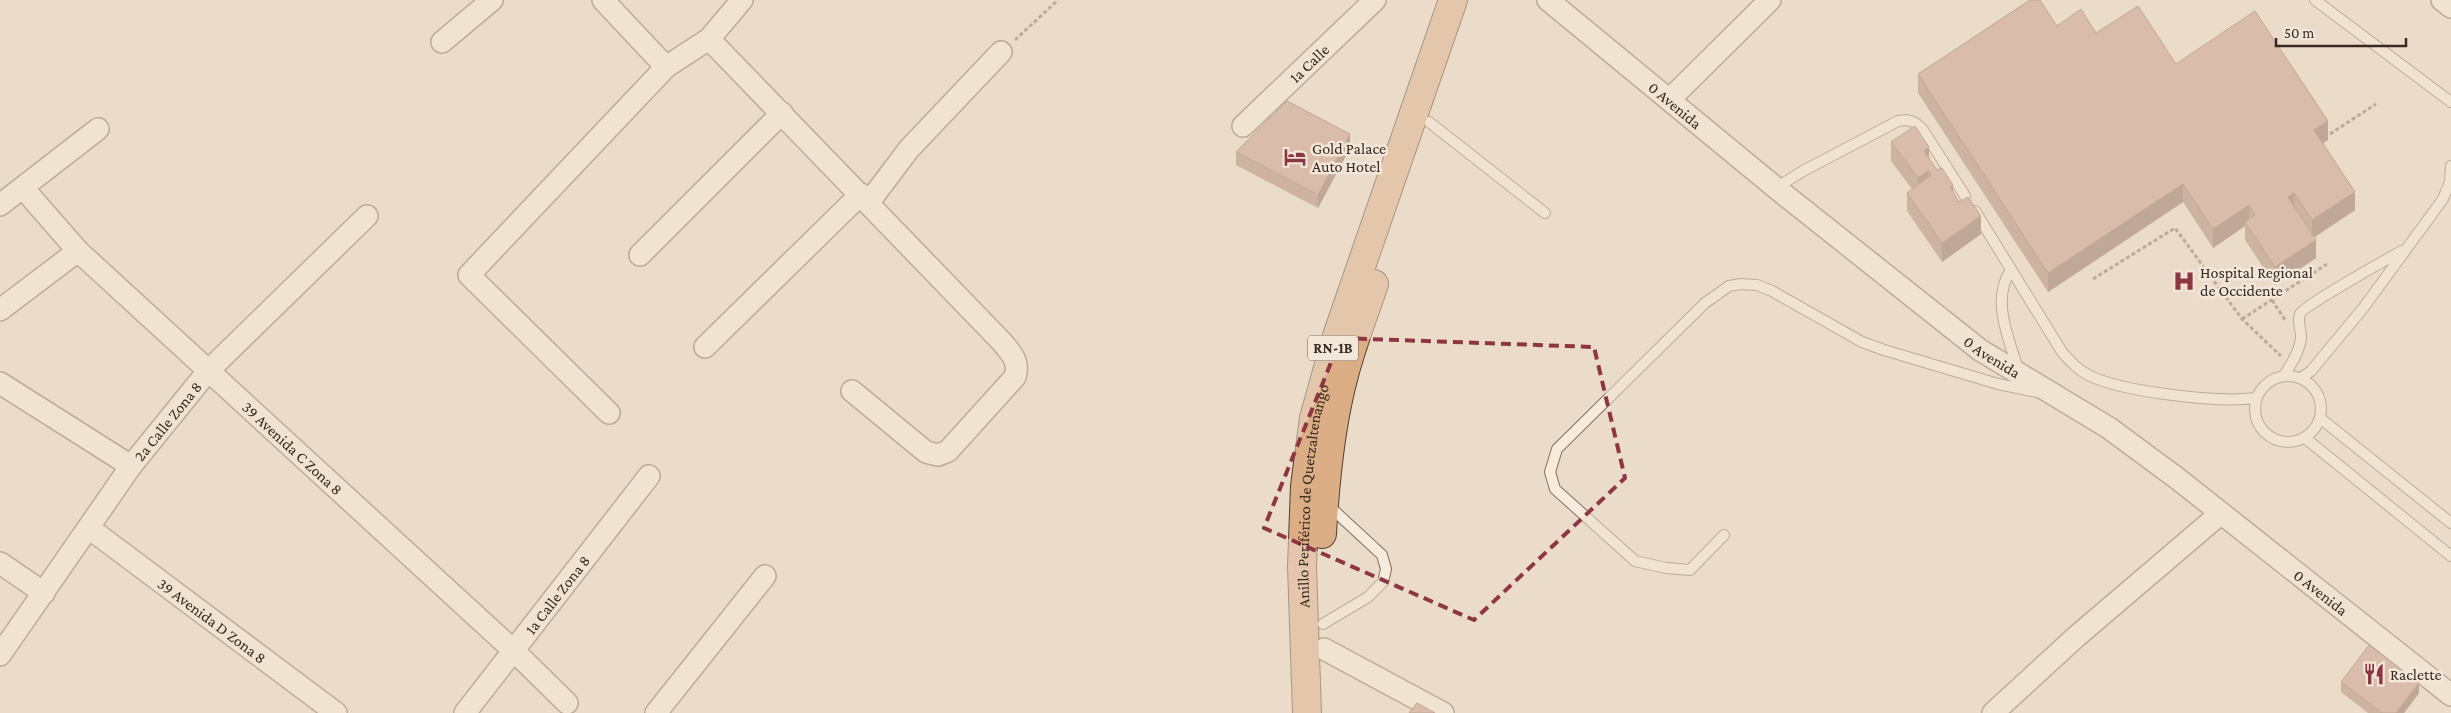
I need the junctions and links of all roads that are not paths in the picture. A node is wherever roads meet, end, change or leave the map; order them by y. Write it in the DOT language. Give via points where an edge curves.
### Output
graph roads {
  1 [pos="492,0"];
  2 [pos="603,0"];
  3 [pos="742,0"];
  4 [pos="1375,0"];
  5 [pos="1453,0"];
  6 [pos="1471,0"];
  7 [pos="1548,0"];
  8 [pos="1770,0"];
  9 [pos="2315,0"];
  10 [pos="2442,0"];
  11 [pos="2451,7"];
  12 [pos="709,39"];
  13 [pos="442,42"];
  14 [pos="1001,52"];
  15 [pos="666,68"];
  16 [pos="1670,99"];
  17 [pos="2451,102"];
  18 [pos="782,113"];
  19 [pos="1429,122"];
  20 [pos="1243,126"];
  21 [pos="98,129"];
  22 [pos="2451,166"];
  23 [pos="23,188"];
  24 [pos="1776,188"];
  25 [pos="1965,196"];
  26 [pos="865,198"];
  27 [pos="0,205"];
  28 [pos="1974,211"];
  29 [pos="1545,213"];
  30 [pos="367,216"];
  31 [pos="2405,249"];
  32 [pos="78,252"];
  33 [pos="640,255"];
  34 [pos="2011,270"];
  35 [pos="0,310"];
  36 [pos="705,347"];
  37 [pos="208,371"];
  38 [pos="2020,375"];
  39 [pos="2284,376"];
  40 [pos="2301,378"];
  41 [pos="0,383"];
  42 [pos="852,391"];
  43 [pos="2054,396"];
  44 [pos="2256,398"];
  45 [pos="609,413"];
  46 [pos="2320,418"];
  47 [pos="2304,438"];
  48 [pos="131,466"];
  49 [pos="649,476"];
  50 [pos="1324,501"];
  51 [pos="2220,514"];
  52 [pos="2451,523"];
  53 [pos="89,528"];
  54 [pos="1724,536"];
  55 [pos="2451,556"];
  56 [pos="0,563"];
  57 [pos="765,576"];
  58 [pos="44,593"];
  59 [pos="1323,636"];
  60 [pos="514,651"];
  61 [pos="0,655"];
  62 [pos="2451,696"];
  63 [pos="567,703"];
  64 [pos="336,713"];
  65 [pos="465,713"];
  66 [pos="656,713"];
  67 [pos="1307,713"];
  68 [pos="1326,713"];
  69 [pos="1442,713"];
  70 [pos="1993,713"];
  1 -- 13 [label="street"];
  2 -- 15 [label="street"];
  3 -- 12 [label="street"];
  4 -- 20 [label="street, 1a Calle"];
  5 -- 67 [label="highway, Anillo Periférico de Quetzaltenango / RN-1B" via="1336,336 1314,418 1305,486 1302,566"];
  6 -- 19 [label="highway, Anillo Periférico de Quetzaltenango / RN-1B"];
  7 -- 16 [label="street, 0 Avenida"];
  8 -- 16 [label="street"];
  9 -- 17 [label="lane"];
  10 -- 11 [label="street"];
  12 -- 15 [label="street"];
  12 -- 18 [label="street"];
  14 -- 26 [label="street"];
  15 -- 45 [label="street" via="469,275"];
  16 -- 24 [label="street, 0 Avenida"];
  18 -- 26 [label="street"];
  18 -- 33 [label="street"];
  19 -- 29 [label="lane"];
  19 -- 50 [label="highway, Anillo Periférico de Quetzaltenango / RN-1B" via="1344,375"];
  21 -- 23 [label="street"];
  22 -- 31 [label="lane" via="2450,182 2443,199"];
  23 -- 27 [label="street"];
  23 -- 32 [label="street, 39 Avenida C Zona 8"];
  24 -- 25 [label="lane" via="1898,120 1908,119 1923,130"];
  24 -- 38 [label="street, 0 Avenida" via="1980,350"];
  26 -- 36 [label="street"];
  26 -- 42 [label="street" via="1001,341 1014,356 1018,368 1015,377 948,452 938,455 926,452"];
  28 -- 34 [label="lane"];
  30 -- 37 [label="street, 2a Calle Zona 8"];
  31 -- 39 [label="lane" via="2318,302 2306,306 2300,313 2301,336"];
  31 -- 40 [label="lane" via="2341,336"];
  32 -- 35 [label="street"];
  32 -- 37 [label="street, 39 Avenida C Zona 8"];
  34 -- 38 [label="lane" via="2004,282 2003,317"];
  34 -- 44 [label="lane" via="2062,352 2088,374 2129,388 2213,399"];
  37 -- 48 [label="street, 2a Calle Zona 8"];
  37 -- 60 [label="street, 39 Avenida C Zona 8"];
  38 -- 43 [label="street, 0 Avenida"];
  39 -- 40 [label="lane"];
  39 -- 44 [label="lane" via="2267,383"];
  40 -- 46 [label="lane" via="2320,399"];
  41 -- 48 [label="street"];
  43 -- 51 [label="street, 0 Avenida" via="2109,428"];
  43 -- 54 [label="lane" via="1998,384 1884,350 1836,328 1772,291 1740,284 1729,286 1705,303 1558,448 1550,472 1555,490 1635,560 1690,570"];
  44 -- 47 [label="lane" via="2254,410 2262,431 2282,442"];
  46 -- 47 [label="lane"];
  46 -- 52 [label="lane"];
  47 -- 55 [label="lane"];
  48 -- 53 [label="street, 2a Calle Zona 8"];
  49 -- 60 [label="street, 1a Calle Zona 8"];
  50 -- 59 [label="highway, Anillo Periférico de Quetzaltenango / RN-1B"];
  50 -- 59 [label="lane" via="1382,555 1386,569 1383,582"];
  51 -- 62 [label="street, 0 Avenida"];
  51 -- 70 [label="street" via="2077,636"];
  53 -- 58 [label="street, 2a Calle Zona 8"];
  53 -- 64 [label="street, 39 Avenida D Zona 8"];
  56 -- 58 [label="street"];
  57 -- 66 [label="street"];
  58 -- 61 [label="street, 2a Calle Zona 8"];
  59 -- 68 [label="highway, Anillo Periférico de Quetzaltenango / RN-1B"];
  59 -- 69 [label="street"];
  60 -- 63 [label="street, 39 Avenida C Zona 8"];
  60 -- 65 [label="street, 1a Calle Zona 8"];
}
